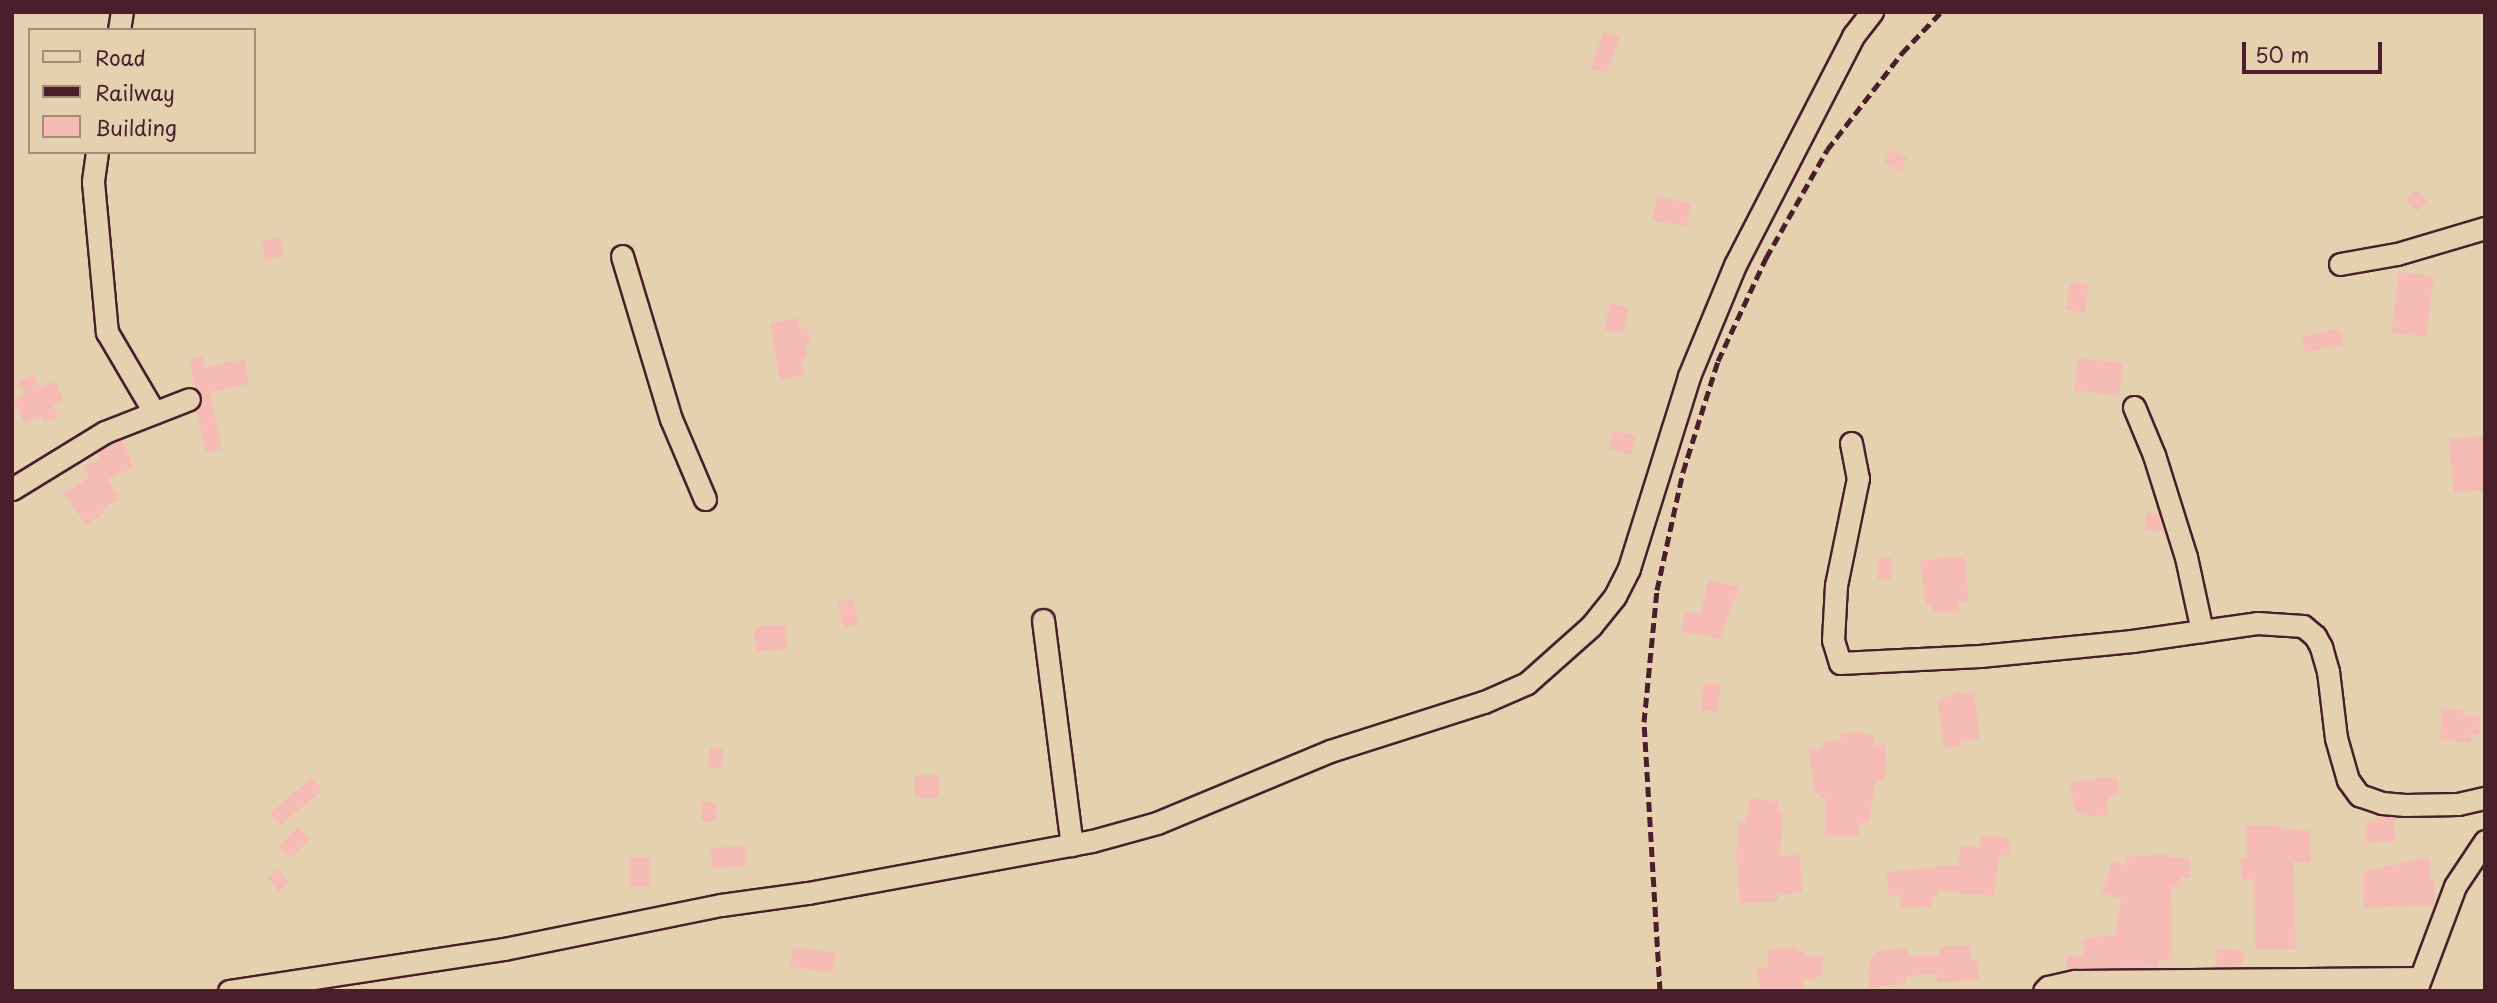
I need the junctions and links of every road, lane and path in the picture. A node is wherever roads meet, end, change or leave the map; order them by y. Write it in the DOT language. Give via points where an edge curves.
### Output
graph roads {
  1 [pos="1872,12"];
  2 [pos="97,154"];
  3 [pos="2485,228"];
  4 [pos="622,256"];
  5 [pos="2340,264"];
  6 [pos="189,399"];
  7 [pos="2134,407"];
  8 [pos="154,412"];
  9 [pos="1851,443"];
  10 [pos="12,489"];
  11 [pos="705,499"];
  12 [pos="1043,620"];
  13 [pos="2202,631"];
  14 [pos="2485,798"];
  15 [pos="2485,841"];
  16 [pos="1072,845"];
  17 [pos="351,982"];
  18 [pos="2417,984"];
  19 [pos="229,991"];
  20 [pos="2044,991"];
  1 -- 16 [label="street" via="1853,36 1735,265 1689,376 1629,568 1615,596 1591,626 1527,683 1485,702 1330,751 1157,823"];
  2 -- 8 [label="street" via="93,182 107,331"];
  3 -- 5 [label="street" via="2398,254"];
  4 -- 11 [label="street" via="671,419"];
  6 -- 8 [label="street"];
  7 -- 13 [label="street" via="2186,556"];
  8 -- 10 [label="street" via="105,432"];
  9 -- 13 [label="street" via="1858,478 1836,585 1833,640 1840,663 1980,656"];
  12 -- 16 [label="street"];
  13 -- 14 [label="street" via="2257,624 2304,626 2315,636 2328,671 2336,738 2348,779 2359,795 2405,804 2458,804"];
  15 -- 18 [label="street" via="2455,886"];
  16 -- 17 [label="street" via="807,894 720,905"];
  17 -- 19 [label="street"];
  18 -- 20 [label="street" via="2075,981"];
}
